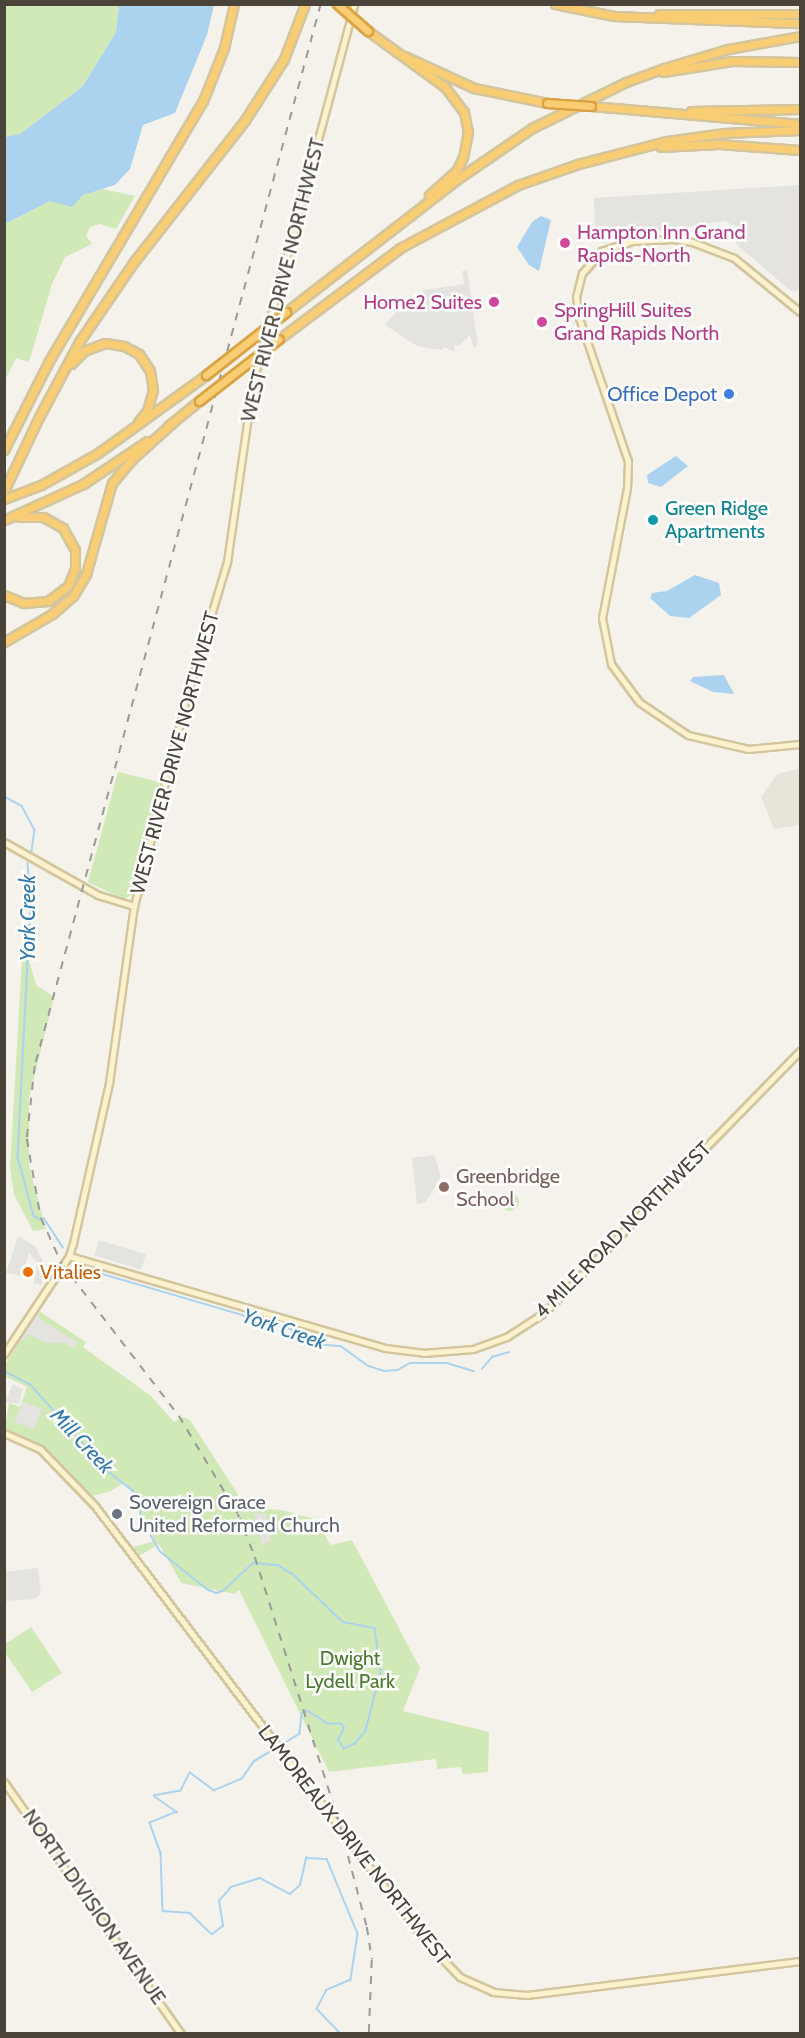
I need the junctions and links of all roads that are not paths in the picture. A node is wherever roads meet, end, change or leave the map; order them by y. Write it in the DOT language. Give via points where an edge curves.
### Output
graph roads {
  1 [pos="234,4"];
  2 [pos="305,4"];
  3 [pos="337,4"];
  4 [pos="354,4"];
  5 [pos="555,4"];
  6 [pos="801,14"];
  7 [pos="614,16"];
  8 [pos="801,23"];
  9 [pos="801,36"];
  10 [pos="389,47"];
  11 [pos="801,62"];
  12 [pos="626,82"];
  13 [pos="801,109"];
  14 [pos="668,112"];
  15 [pos="801,124"];
  16 [pos="801,130"];
  17 [pos="801,150"];
  18 [pos="623,152"];
  19 [pos="394,227"];
  20 [pos="801,312"];
  21 [pos="61,375"];
  22 [pos="172,423"];
  23 [pos="123,436"];
  24 [pos="4,450"];
  25 [pos="4,491"];
  26 [pos="4,499"];
  27 [pos="5,520"];
  28 [pos="4,595"];
  29 [pos="4,642"];
  30 [pos="801,744"];
  31 [pos="4,842"];
  32 [pos="134,906"];
  33 [pos="801,1051"];
  34 [pos="69,1256"];
  35 [pos="4,1354"];
  36 [pos="4,1433"];
  37 [pos="4,1782"];
  38 [pos="801,1961"];
  39 [pos="181,2034"];
  1 -- 24 [label="highway" via="224,48 203,101 54,352"];
  2 -- 21 [label="highway" via="268,87 133,263"];
  3 -- 10 [label="highway, bridge"];
  4 -- 32 [label="main road, WEST RIVER DRIVE NORTHWEST" via="253,382 227,562 187,695"];
  5 -- 7 [label="highway"];
  6 -- 7 [label="highway"];
  7 -- 8 [label="highway"];
  9 -- 12 [label="highway" via="728,49"];
  10 -- 14 [label="highway, bridge" via="474,88 547,103"];
  10 -- 19 [label="highway" via="452,94 462,108 468,132 466,150 457,170"];
  11 -- 12 [label="highway" via="709,63"];
  12 -- 19 [label="highway" via="532,128"];
  13 -- 14 [label="highway"];
  14 -- 15 [label="highway"];
  16 -- 18 [label="highway" via="693,137"];
  17 -- 18 [label="highway" via="700,144"];
  18 -- 22 [label="highway, bridge" via="534,179 447,220 373,267"];
  19 -- 23 [label="highway, bridge"];
  20 -- 30 [label="main road" via="734,258 692,242 651,239 617,244 602,251 582,273 576,307 620,429 629,476 602,618 606,650 618,678 652,714 688,735 748,749"];
  21 -- 23 [label="highway" via="94,346 116,344 139,354 150,370 152,400 147,411"];
  21 -- 25 [label="highway"];
  22 -- 27 [label="highway" via="91,479"];
  22 -- 29 [label="highway" via="130,460 112,483 86,574 73,596 52,614"];
  23 -- 26 [label="highway" via="63,474"];
  27 -- 28 [label="highway" via="34,515 51,520 66,532 76,558 70,582 52,599 33,604"];
  31 -- 32 [label="main road" via="98,895"];
  32 -- 34 [label="main road, WEST RIVER DRIVE NORTHWEST" via="109,1083"];
  33 -- 34 [label="main road, 4 MILE ROAD NORTHWEST" via="545,1312 508,1336 473,1349 423,1353 385,1348"];
  34 -- 35 [label="main road"];
  36 -- 38 [label="main road, LAMOREAUX DRIVE NORTHWEST" via="40,1449 89,1499 438,1957 471,1983 503,1994 527,1995"];
  37 -- 39 [label="main road, NORTH DIVISION AVENUE"];
}
